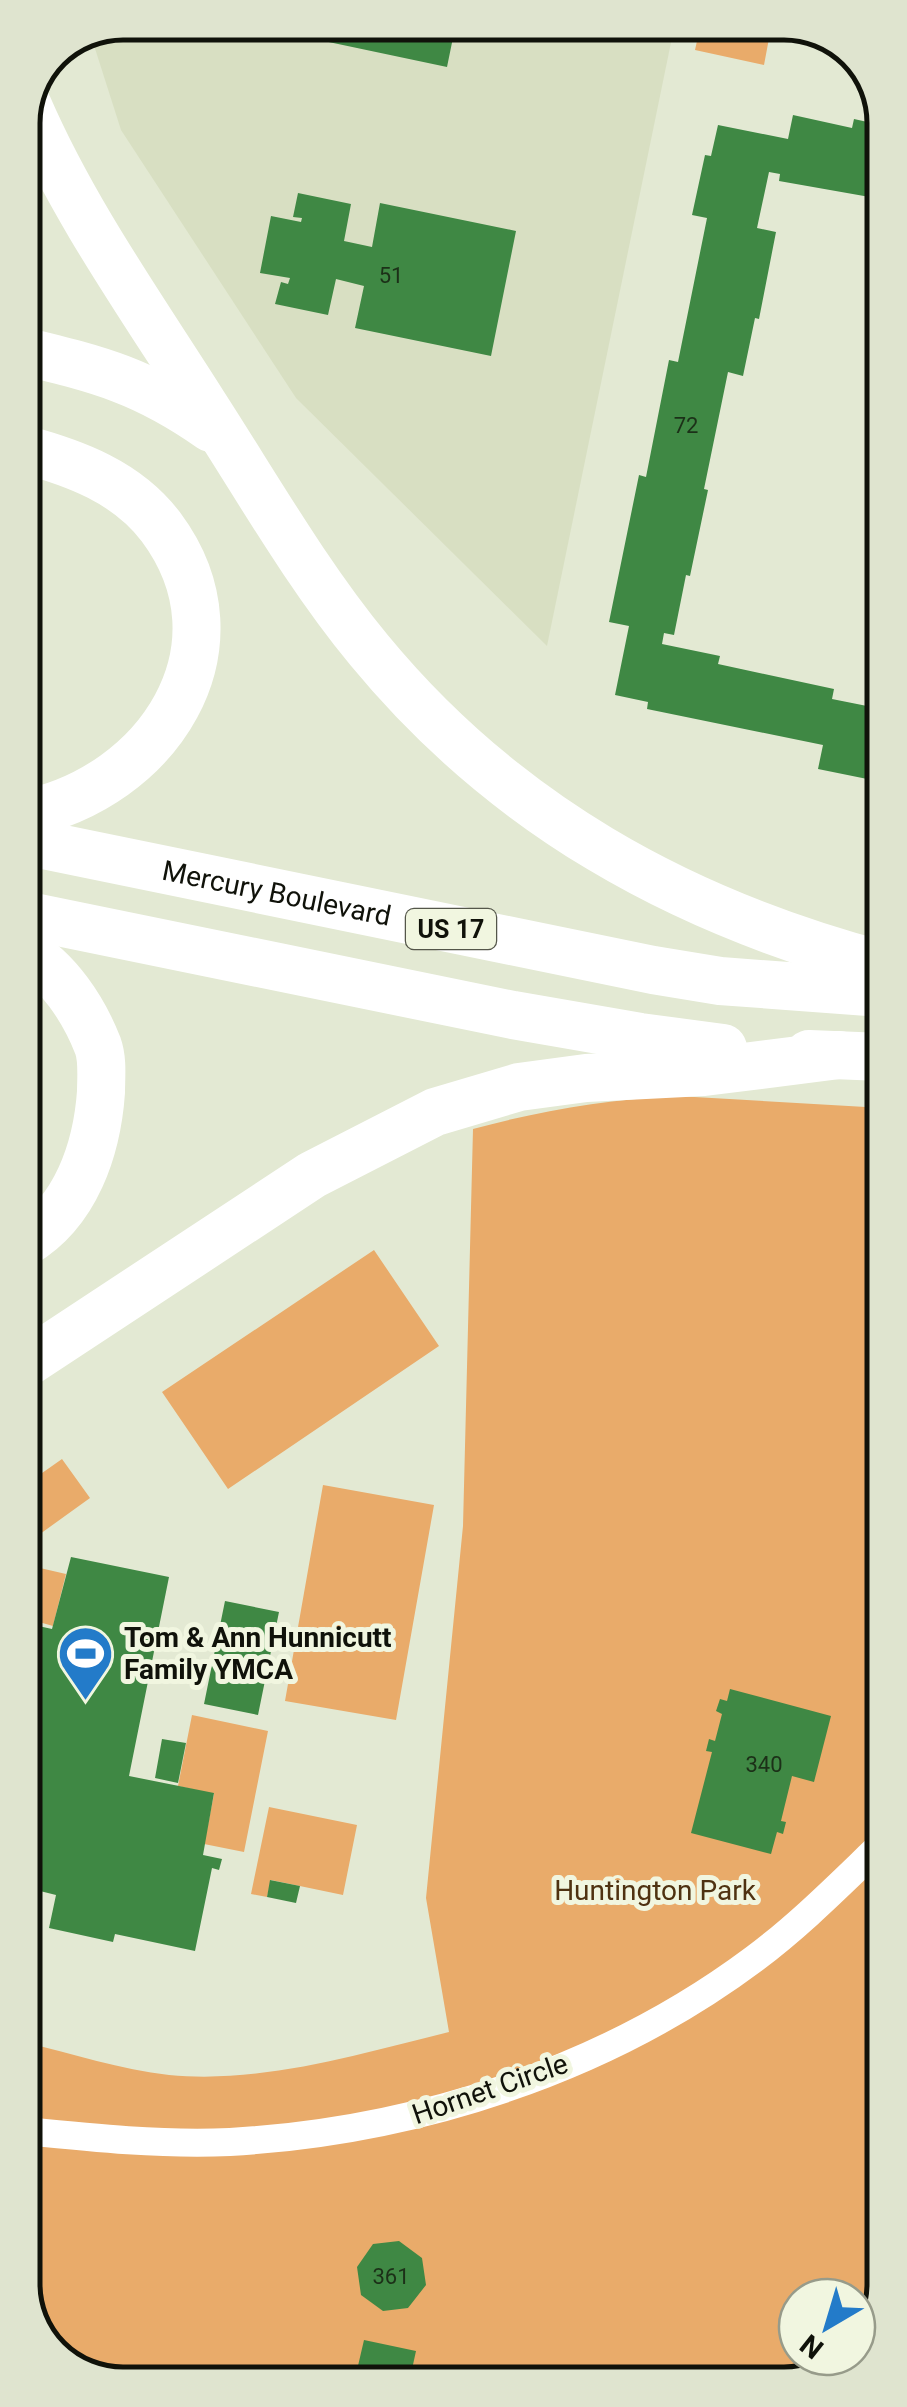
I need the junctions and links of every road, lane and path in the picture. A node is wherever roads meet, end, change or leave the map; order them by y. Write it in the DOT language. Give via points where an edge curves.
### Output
graph roads {
  1 [pos="40,134"];
  2 [pos="40,356"];
  3 [pos="226,439"];
  4 [pos="40,454"];
  5 [pos="40,809"];
  6 [pos="40,844"];
  7 [pos="40,918"];
  8 [pos="40,961"];
  9 [pos="867,961"];
  10 [pos="867,992"];
  11 [pos="861,1056"];
  12 [pos="40,1230"];
  13 [pos="40,1350"];
  14 [pos="867,1858"];
  15 [pos="40,2132"];
  1 -- 3 [label="highway" via="83,214"];
  2 -- 3 [label="highway" via="125,378"];
  3 -- 9 [label="highway" via="366,647 408,696 516,793 600,850 714,909"];
  4 -- 5 [label="highway" via="103,477 159,524 193,592 197,630 174,710 144,752 77,798"];
  6 -- 10 [label="highway, Mercury Boulevard / US 17" via="653,970"];
  7 -- 11 [label="highway" via="607,1032"];
  8 -- 12 [label="highway" via="74,1001 98,1048 102,1076 86,1167"];
  11 -- 13 [label="highway" via="586,1078 435,1112 312,1175"];
  14 -- 15 [label="street, Hornet Circle" via="767,1948 688,2004 507,2088 394,2120 230,2142"];
}
